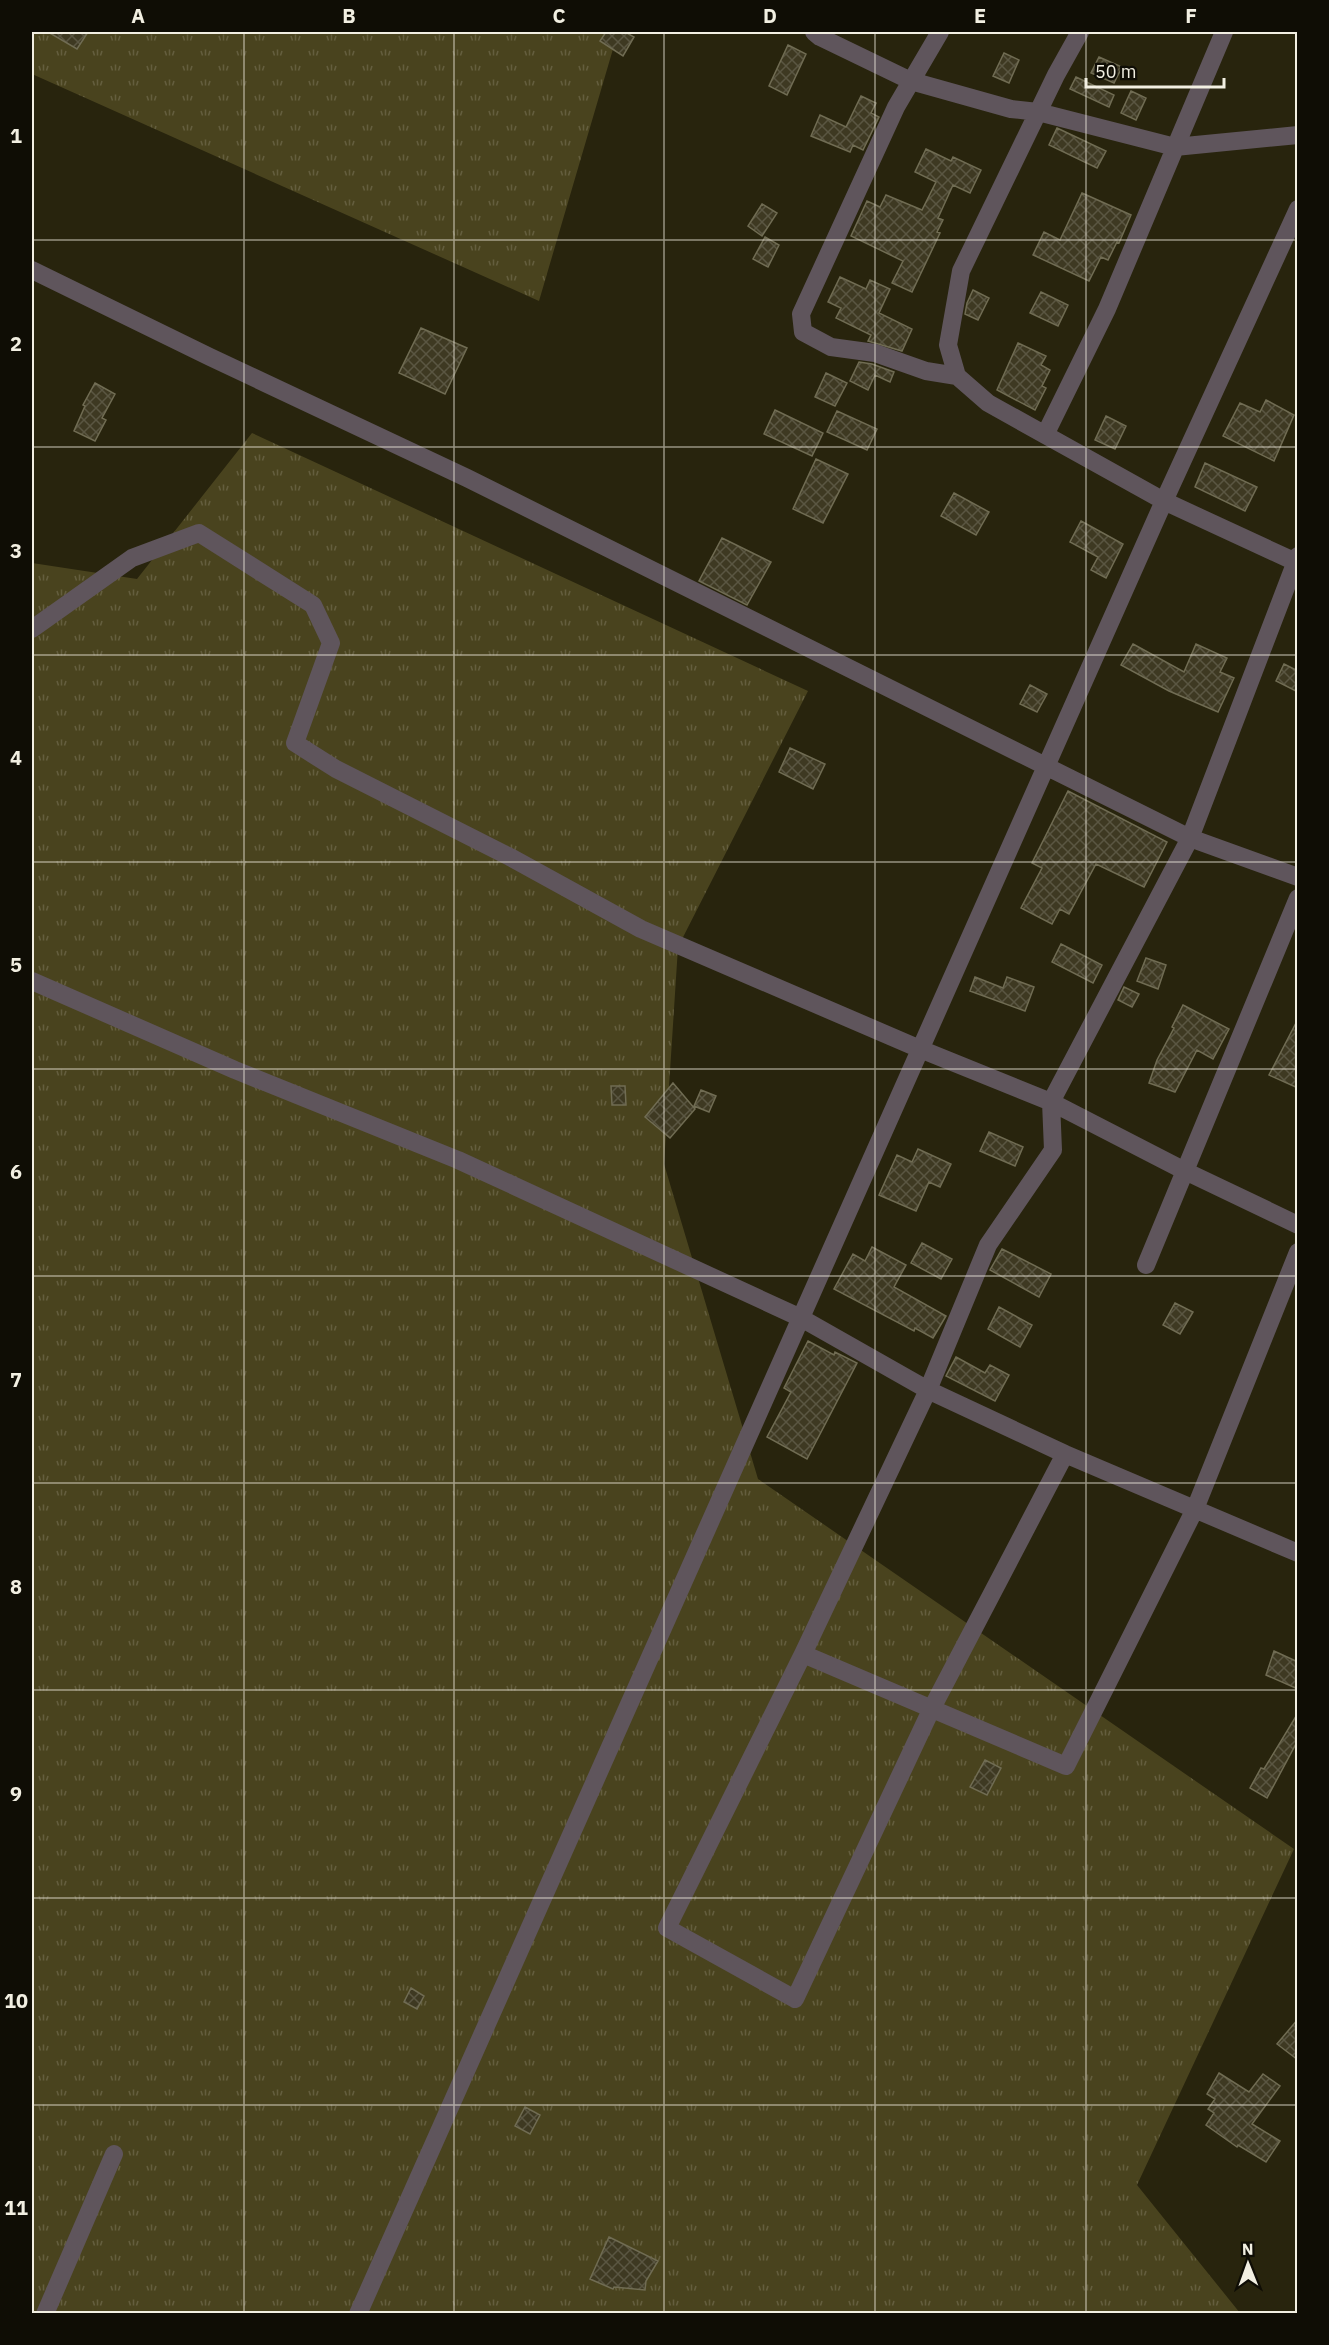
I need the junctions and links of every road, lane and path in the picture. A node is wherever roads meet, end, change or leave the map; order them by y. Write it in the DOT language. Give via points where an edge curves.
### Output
graph roads {
  1 [pos="814,32"];
  2 [pos="940,32"];
  3 [pos="1080,32"];
  4 [pos="1224,32"];
  5 [pos="911,81"];
  6 [pos="1038,112"];
  7 [pos="1298,135"];
  8 [pos="1175,147"];
  9 [pos="1296,216"];
  10 [pos="32,270"];
  11 [pos="957,376"];
  12 [pos="1045,435"];
  13 [pos="1164,501"];
  14 [pos="1297,560"];
  15 [pos="32,629"];
  16 [pos="1046,767"];
  17 [pos="1190,838"];
  18 [pos="1298,877"];
  19 [pos="1298,898"];
  20 [pos="32,981"];
  21 [pos="920,1049"];
  22 [pos="1051,1102"];
  23 [pos="1185,1171"];
  24 [pos="1298,1225"];
  25 [pos="1298,1252"];
  26 [pos="1146,1265"];
  27 [pos="801,1318"];
  28 [pos="928,1390"];
  29 [pos="1065,1454"];
  30 [pos="1195,1509"];
  31 [pos="1298,1553"];
  32 [pos="803,1654"];
  33 [pos="931,1710"];
  34 [pos="114,2154"];
  35 [pos="45,2313"];
  36 [pos="358,2313"];
  1 -- 5 [label="street"];
  2 -- 5 [label="street"];
  3 -- 6 [label="street"];
  4 -- 8 [label="street"];
  5 -- 6 [label="street" via="1011,109"];
  5 -- 11 [label="street" via="801,314 803,332 831,347 875,353 926,371"];
  6 -- 8 [label="street"];
  6 -- 11 [label="street" via="960,271 948,345"];
  7 -- 8 [label="street"];
  8 -- 12 [label="street" via="1107,309"];
  9 -- 13 [label="street"];
  10 -- 16 [label="street" via="478,483"];
  11 -- 12 [label="street" via="988,403"];
  12 -- 13 [label="street"];
  13 -- 14 [label="street"];
  13 -- 16 [label="street"];
  14 -- 17 [label="street"];
  15 -- 21 [label="street" via="132,558 199,532 313,605 331,643 295,743 336,769 510,857 640,929"];
  16 -- 17 [label="street"];
  16 -- 21 [label="street"];
  17 -- 18 [label="street"];
  17 -- 22 [label="street"];
  19 -- 23 [label="street"];
  20 -- 27 [label="street" via="235,1070 458,1160"];
  21 -- 22 [label="street"];
  21 -- 27 [label="street"];
  22 -- 23 [label="street"];
  22 -- 28 [label="street" via="1053,1150 988,1245"];
  23 -- 24 [label="street"];
  23 -- 26 [label="street"];
  25 -- 30 [label="street"];
  27 -- 28 [label="street"];
  27 -- 36 [label="street"];
  28 -- 29 [label="street"];
  28 -- 32 [label="street"];
  29 -- 30 [label="street"];
  29 -- 33 [label="street"];
  30 -- 31 [label="street"];
  30 -- 33 [label="street" via="1066,1766"];
  32 -- 33 [label="street"];
  32 -- 33 [label="street" via="667,1928 795,1999"];
  34 -- 35 [label="street"];
}
